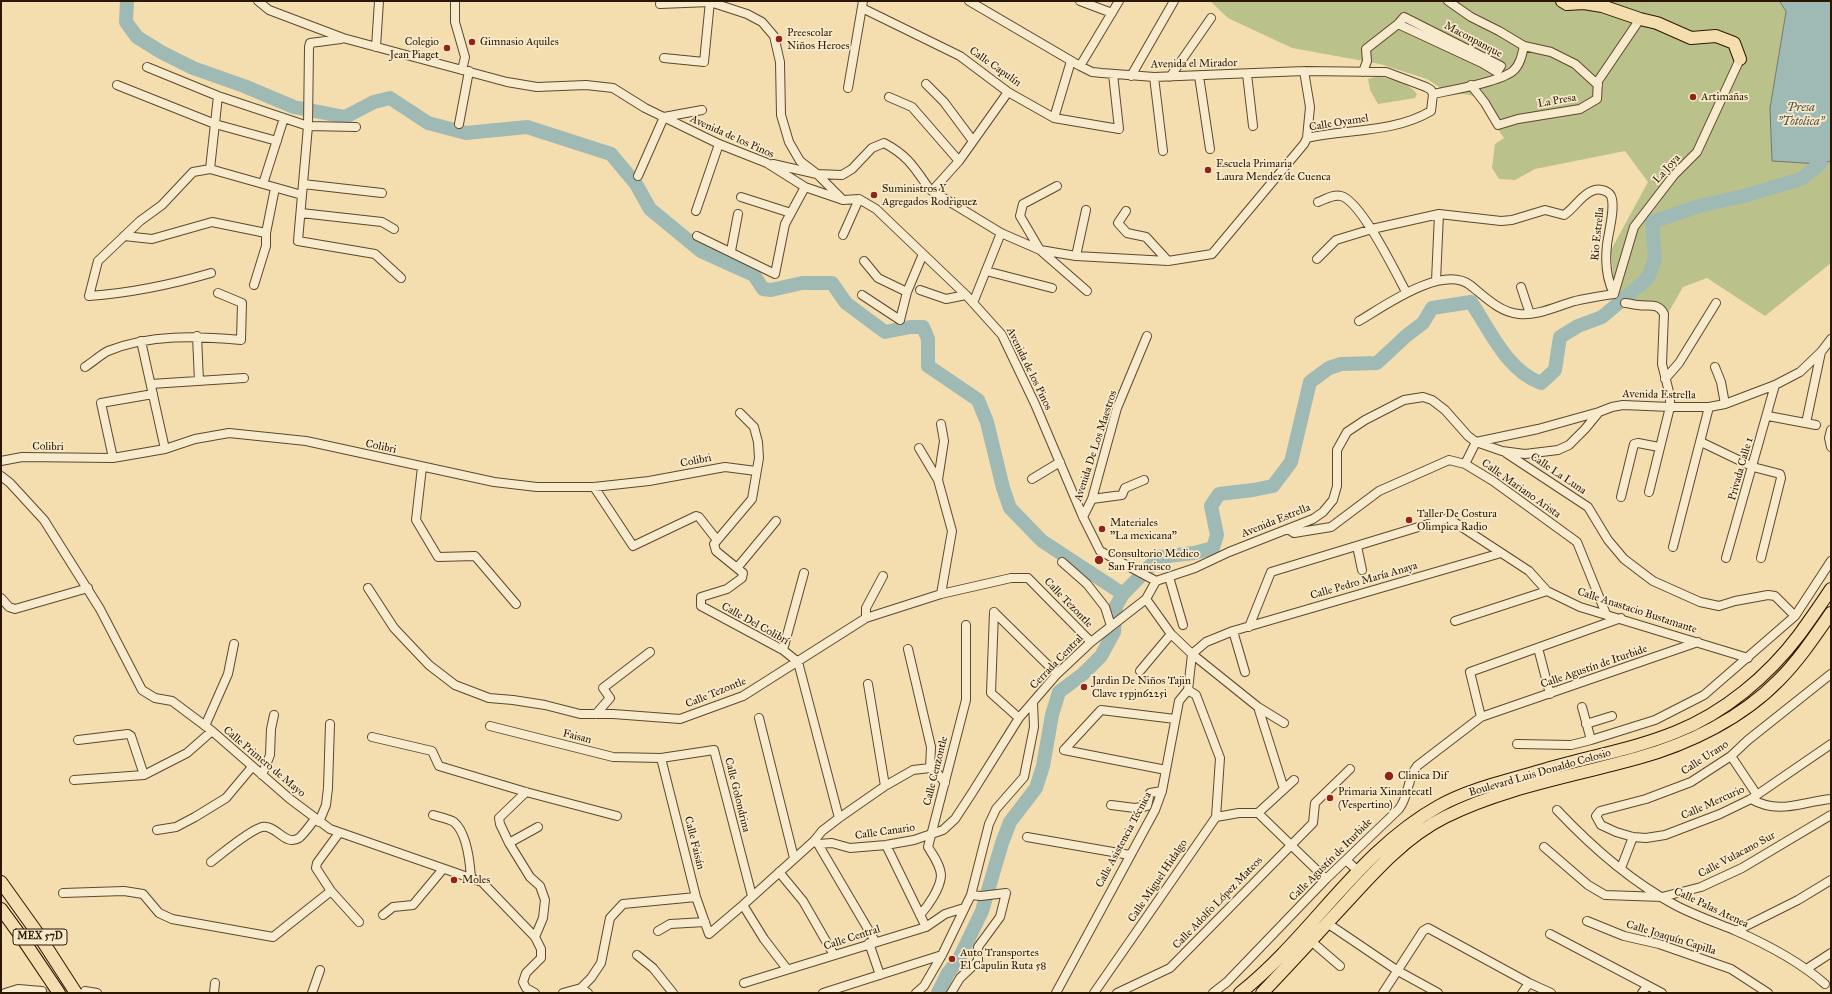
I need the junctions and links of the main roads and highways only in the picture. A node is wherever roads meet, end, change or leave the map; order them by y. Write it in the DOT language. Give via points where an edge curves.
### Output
graph roads {
  1 [pos="1562,1"];
  2 [pos="1740,58"];
  3 [pos="1831,589"];
  4 [pos="1831,613"];
  5 [pos="1,882"];
  6 [pos="1,909"];
  7 [pos="81,992"];
  8 [pos="59,993"];
  9 [pos="1240,993"];
  10 [pos="1262,993"];
  1 -- 2 [label="highway" via="1567,4 1602,6 1657,23 1691,38 1716,36 1734,43"];
  3 -- 9 [label="highway, Boulevard Luis Donaldo Colosio" via="1798,636 1767,670 1718,710 1677,732 1650,741 1474,790 1406,827 1372,856 1297,939"];
  4 -- 10 [label="highway, Boulevard Luis Donaldo Colosio" via="1811,643 1779,680 1753,702 1722,722 1674,746 1640,758 1560,778 1478,803 1444,818 1413,838 1380,866"];
  5 -- 7 [label="highway, MEX 57D"];
  6 -- 8 [label="highway, MEX 57D"];
}
